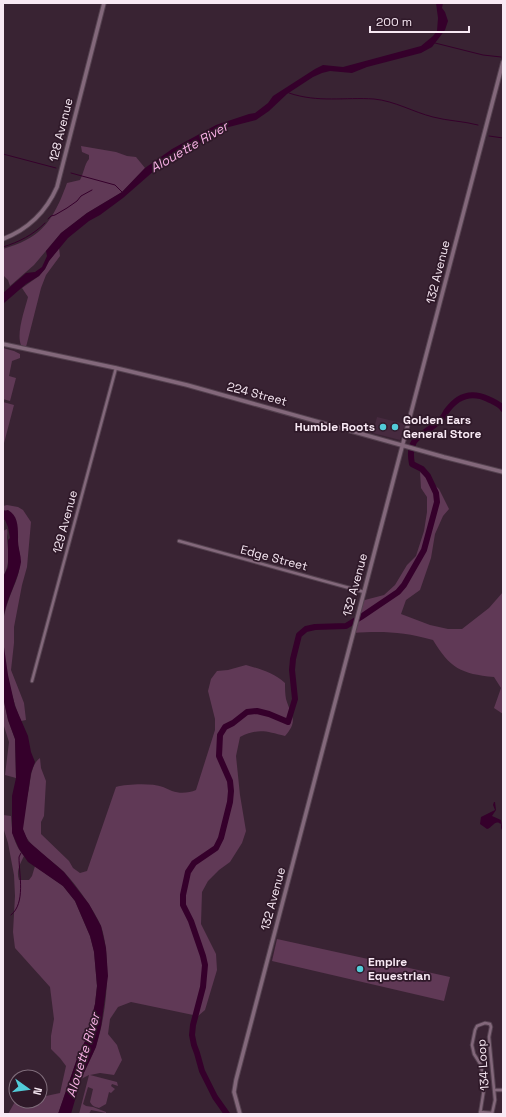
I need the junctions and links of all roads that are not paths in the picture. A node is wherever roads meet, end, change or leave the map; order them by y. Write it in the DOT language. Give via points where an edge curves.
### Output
graph roads {
  1 [pos="104,3"];
  2 [pos="503,62"];
  3 [pos="3,239"];
  4 [pos="3,344"];
  5 [pos="116,368"];
  6 [pos="403,446"];
  7 [pos="503,472"];
  8 [pos="178,541"];
  9 [pos="364,592"];
  10 [pos="32,681"];
  11 [pos="494,1090"];
  12 [pos="503,1090"];
  13 [pos="480,1113"];
  14 [pos="240,1114"];
  15 [pos="492,1114"];
  1 -- 3 [label="main road, 128 Avenue" via="53,196 37,219"];
  2 -- 6 [label="main road, 132 Avenue"];
  4 -- 5 [label="main road, 224 Street"];
  5 -- 6 [label="main road, 224 Street" via="210,391"];
  5 -- 10 [label="street, 129 Avenue"];
  6 -- 7 [label="main road, 224 Street"];
  6 -- 9 [label="main road, 132 Avenue"];
  8 -- 9 [label="street, Edge Street"];
  9 -- 14 [label="main road, 132 Avenue" via="236,1080 234,1092"];
  11 -- 12 [label="street"];
  11 -- 13 [label="street, 134 Loop" via="489,1037 491,1027 485,1023 477,1026 472,1045 482,1072 484,1089"];
  11 -- 15 [label="street, 134 Loop"];
  13 -- 15 [label="street, 134 Loop"];
}
